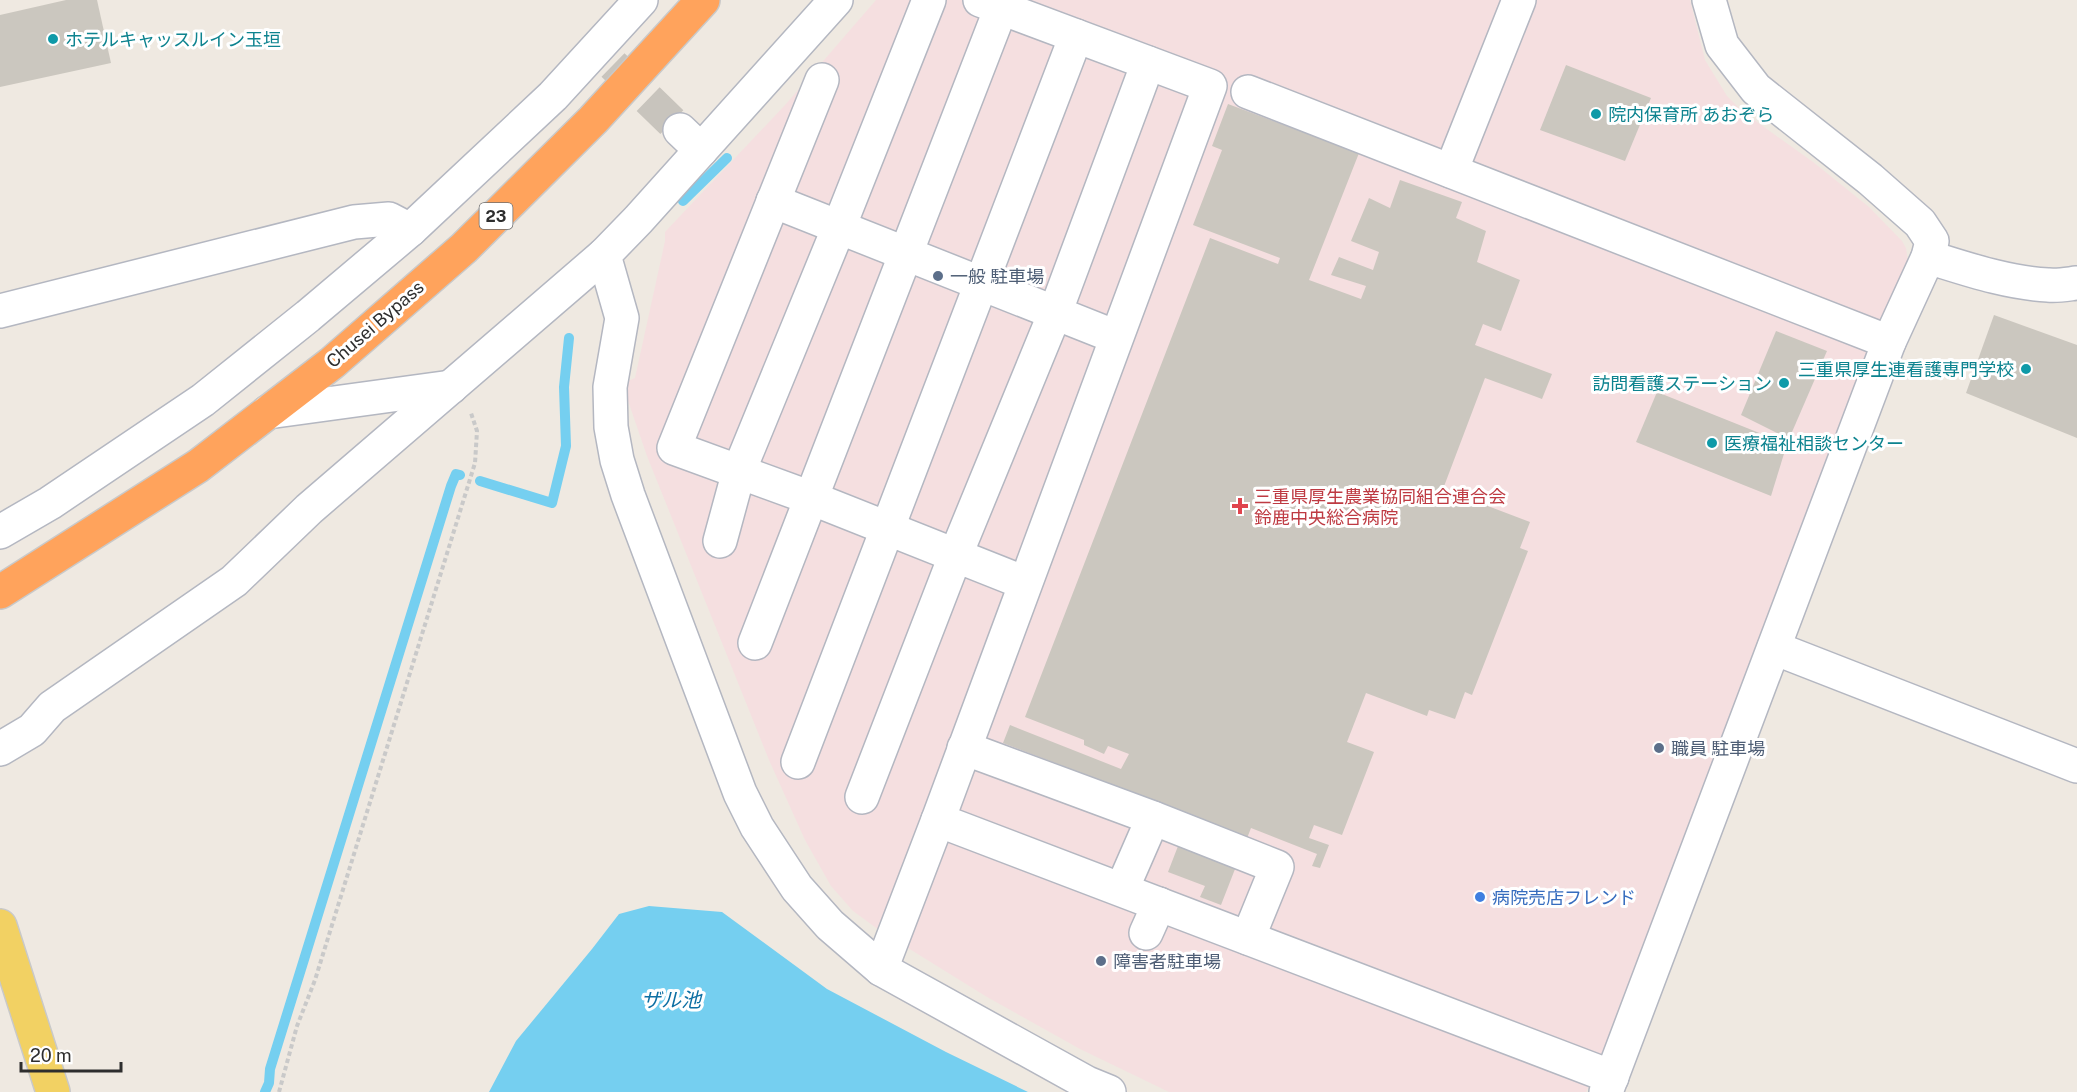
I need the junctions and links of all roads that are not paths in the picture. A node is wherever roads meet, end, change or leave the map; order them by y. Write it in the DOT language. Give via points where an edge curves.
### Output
graph roads {
  1 [pos="641,0"];
  2 [pos="703,0"];
  3 [pos="836,0"];
  4 [pos="929,0"];
  5 [pos="1518,0"];
  6 [pos="1709,0"];
  7 [pos="990,4"];
  8 [pos="1076,36"];
  9 [pos="1148,63"];
  10 [pos="822,80"];
  11 [pos="1248,92"];
  12 [pos="1451,171"];
  13 [pos="773,201"];
  14 [pos="839,227"];
  15 [pos="410,230"];
  16 [pos="906,252"];
  17 [pos="604,255"];
  18 [pos="1928,257"];
  19 [pos="981,283"];
  20 [pos="2077,283"];
  21 [pos="0,311"];
  22 [pos="1055,312"];
  23 [pos="1116,337"];
  24 [pos="1889,342"];
  25 [pos="452,387"];
  26 [pos="268,412"];
  27 [pos="739,471"];
  28 [pos="811,498"];
  29 [pos="887,529"];
  30 [pos="0,532"];
  31 [pos="720,541"];
  32 [pos="956,554"];
  33 [pos="1025,583"];
  34 [pos="0,592"];
  35 [pos="755,643"];
  36 [pos="1774,648"];
  37 [pos="972,726"];
  38 [pos="0,749"];
  39 [pos="798,762"];
  40 [pos="2077,766"];
  41 [pos="862,797"];
  42 [pos="1153,818"];
  43 [pos="938,820"];
  44 [pos="1122,889"];
  45 [pos="1159,903"];
  46 [pos="0,926"];
  47 [pos="1146,933"];
  48 [pos="1248,938"];
  49 [pos="880,969"];
  50 [pos="1609,1085"];
  51 [pos="53,1092"];
  52 [pos="1109,1092"];
  1 -- 15 [label="street" via="605,57 553,96"];
  2 -- 26 [label="highway, Chusei Bypass / 23" via="593,120 464,248 332,363"];
  3 -- 17 [label="street" via="690,140 638,220"];
  4 -- 14 [label="street"];
  5 -- 12 [label="street"];
  6 -- 18 [label="street" via="1722,45 1756,89 1920,223 1932,241"];
  7 -- 8 [label="street"];
  7 -- 16 [label="street"];
  8 -- 9 [label="street"];
  8 -- 19 [label="street"];
  9 -- 22 [label="street"];
  9 -- 23 [label="street" via="1210,86"];
  10 -- 13 [label="street"];
  11 -- 12 [label="street"];
  12 -- 24 [label="street"];
  13 -- 14 [label="street"];
  13 -- 27 [label="street" via="674,447"];
  14 -- 16 [label="street"];
  14 -- 27 [label="street"];
  15 -- 21 [label="street" via="389,219 354,222"];
  15 -- 30 [label="street" via="203,400"];
  16 -- 19 [label="street"];
  16 -- 28 [label="street"];
  17 -- 25 [label="street"];
  17 -- 49 [label="street" via="622,318 610,387 617,460 740,794 797,888 830,925"];
  18 -- 20 [label="street" via="2006,279 2048,285"];
  18 -- 24 [label="street"];
  19 -- 22 [label="street"];
  19 -- 29 [label="street"];
  22 -- 23 [label="street"];
  22 -- 32 [label="street"];
  23 -- 33 [label="street"];
  24 -- 36 [label="street"];
  25 -- 26 [label="street"];
  25 -- 38 [label="street" via="309,509 234,581 52,707 32,730"];
  26 -- 34 [label="highway, Chusei Bypass / 23" via="198,465"];
  27 -- 28 [label="street"];
  27 -- 31 [label="street"];
  28 -- 29 [label="street"];
  28 -- 35 [label="street"];
  29 -- 32 [label="street"];
  29 -- 39 [label="street"];
  32 -- 33 [label="street"];
  32 -- 41 [label="street"];
  33 -- 37 [label="street"];
  36 -- 40 [label="street"];
  36 -- 50 [label="street"];
  37 -- 42 [label="street"];
  37 -- 43 [label="street"];
  42 -- 44 [label="street"];
  42 -- 48 [label="street" via="1277,867"];
  43 -- 44 [label="street"];
  43 -- 49 [label="street"];
  44 -- 45 [label="street"];
  45 -- 47 [label="street"];
  45 -- 48 [label="street"];
  46 -- 51 [label="main road"];
  48 -- 50 [label="street"];
  49 -- 52 [label="street"];
}
